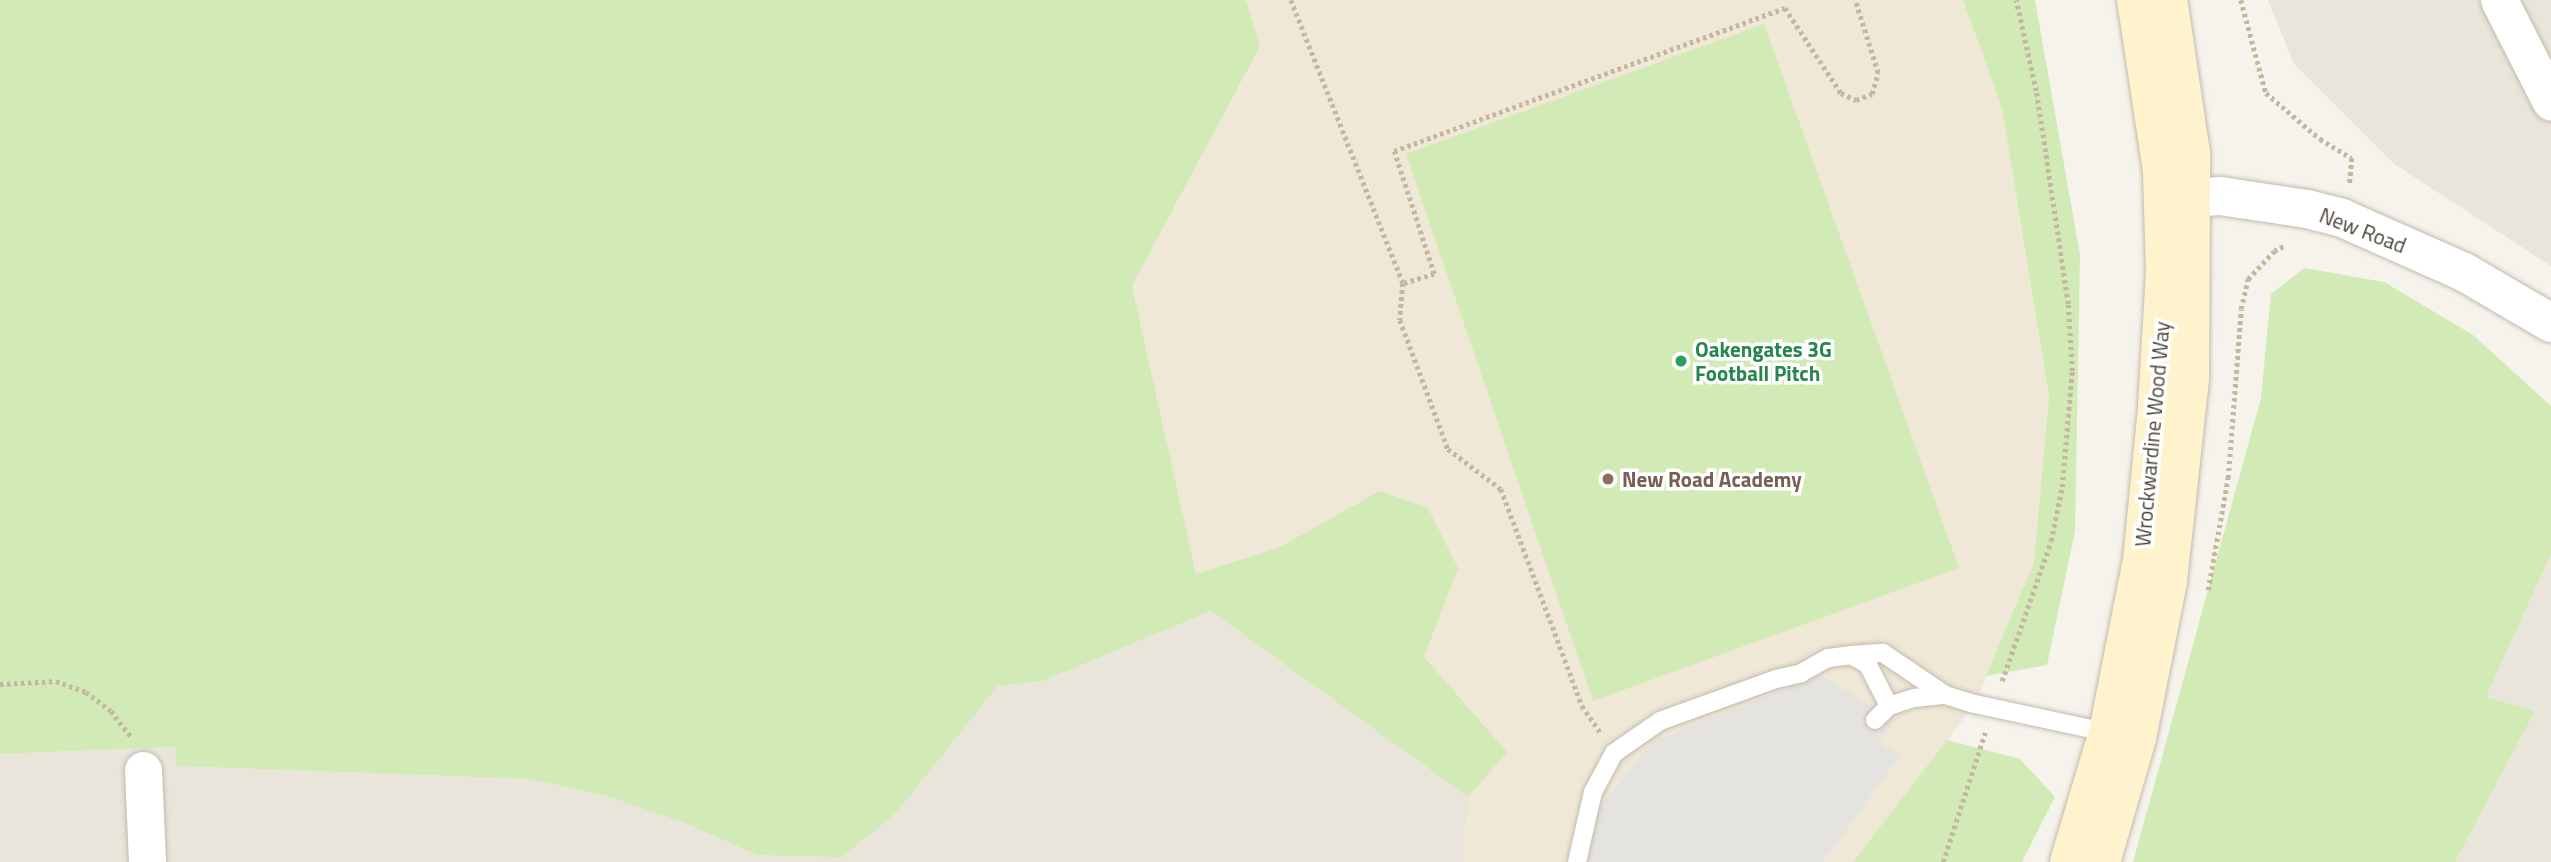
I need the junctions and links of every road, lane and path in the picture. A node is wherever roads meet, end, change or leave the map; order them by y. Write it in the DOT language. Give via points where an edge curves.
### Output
graph roads {
  1 [pos="1291,0"];
  2 [pos="1855,0"];
  3 [pos="2016,0"];
  4 [pos="2136,0"];
  5 [pos="2168,0"];
  6 [pos="2241,0"];
  7 [pos="2499,0"];
  8 [pos="2551,102"];
  9 [pos="2350,183"];
  10 [pos="2178,199"];
  11 [pos="1403,283"];
  12 [pos="2550,319"];
  13 [pos="1851,655"];
  14 [pos="0,684"];
  15 [pos="1945,695"];
  16 [pos="1889,706"];
  17 [pos="1992,709"];
  18 [pos="1875,720"];
  19 [pos="2122,735"];
  20 [pos="1614,753"];
  21 [pos="143,770"];
  22 [pos="147,862"];
  23 [pos="1577,862"];
  24 [pos="1943,862"];
  25 [pos="2069,862"];
  26 [pos="2101,862"];
  1 -- 11 [label="path"];
  2 -- 11 [label="path" via="1878,73 1872,94 1856,100 1841,93 1785,8 1394,152 1434,274"];
  3 -- 17 [label="path" via="2038,105 2068,304 2072,371 2062,488 2051,541"];
  4 -- 10 [label="main road, Wrockwardine Wood Way" via="2156,122"];
  5 -- 10 [label="main road, Wrockwardine Wood Way" via="2191,153"];
  6 -- 9 [label="path" via="2266,93 2320,139 2352,158"];
  7 -- 8 [label="street"];
  10 -- 12 [label="street, New Road" via="2220,196 2342,218 2464,272"];
  10 -- 19 [label="main road, Wrockwardine Wood Way" via="2190,378 2168,581"];
  11 -- 20 [label="path" via="1400,320 1448,449 1501,489 1582,706"];
  13 -- 15 [label="lane" via="1882,653"];
  13 -- 16 [label="lane" via="1868,665"];
  13 -- 20 [label="lane" via="1828,658 1801,673 1660,721"];
  14 -- 21 [label="path" via="57,681 86,692 111,711 130,734"];
  15 -- 16 [label="lane"];
  15 -- 17 [label="lane"];
  16 -- 18 [label="lane"];
  17 -- 19 [label="lane"];
  17 -- 24 [label="path"];
  19 -- 25 [label="main road, Wrockwardine Wood Way"];
  19 -- 26 [label="main road, Wrockwardine Wood Way"];
  20 -- 23 [label="lane" via="1593,792"];
  21 -- 22 [label="street"];
}
